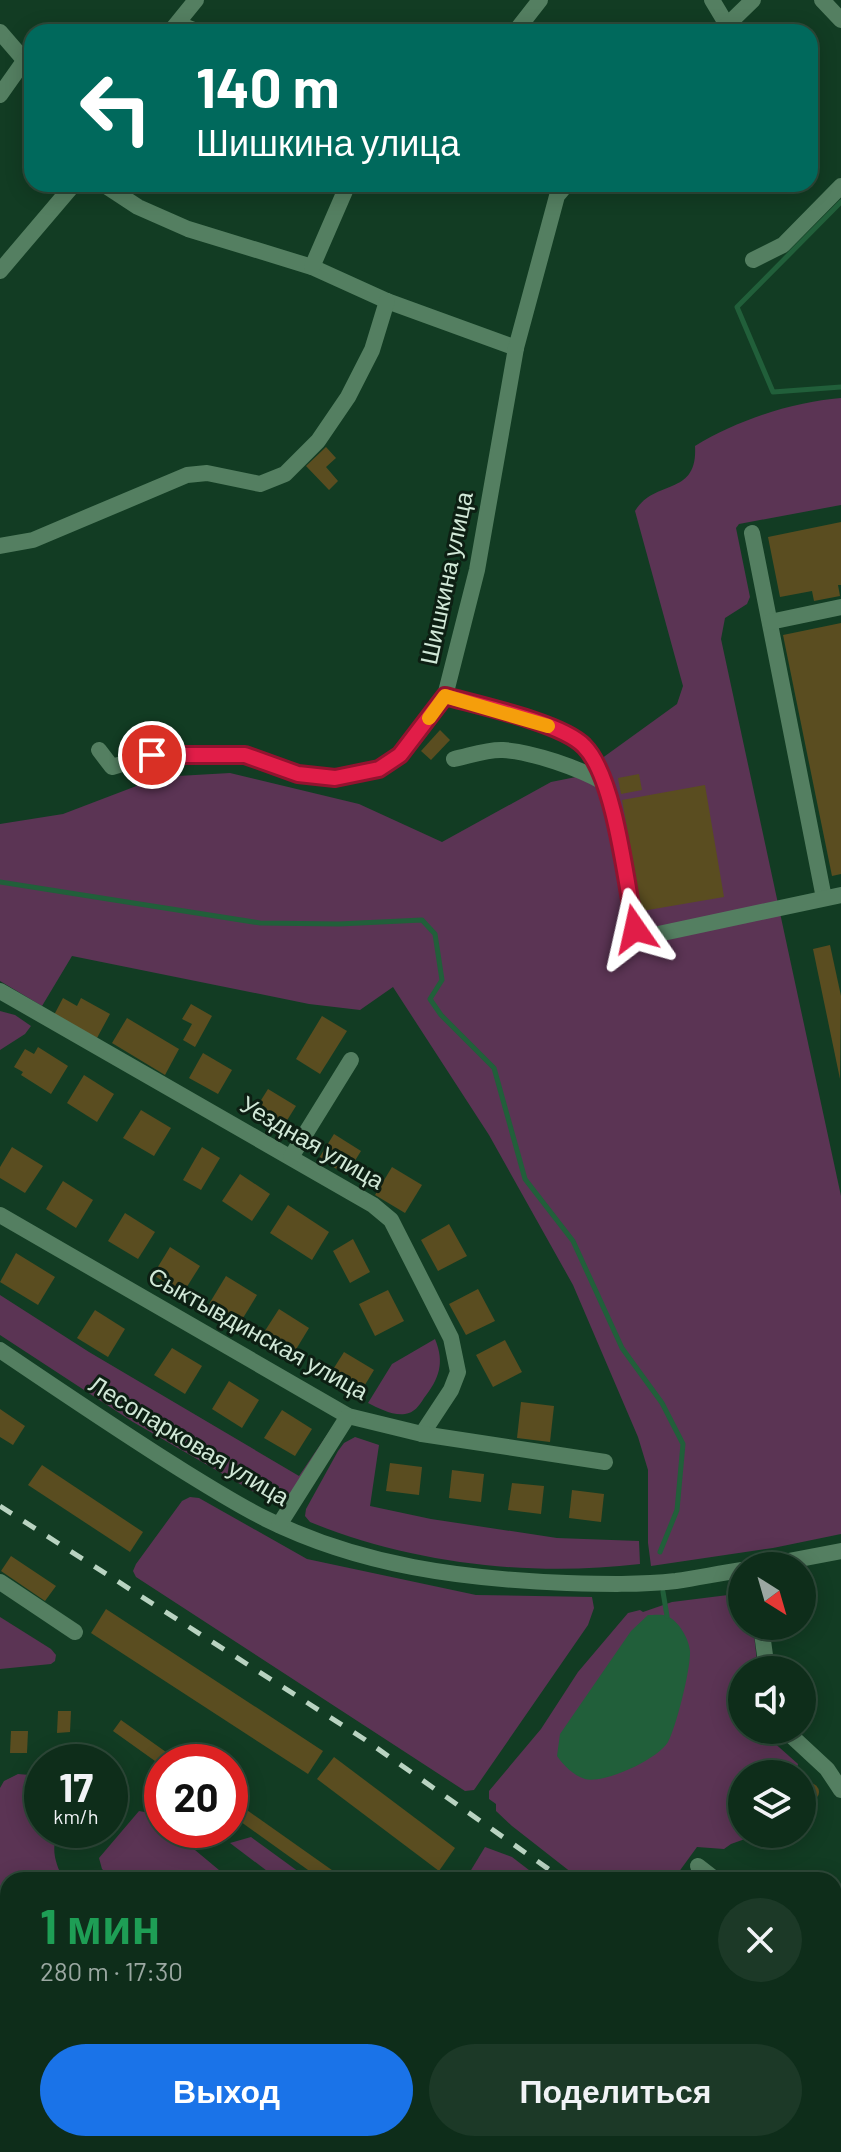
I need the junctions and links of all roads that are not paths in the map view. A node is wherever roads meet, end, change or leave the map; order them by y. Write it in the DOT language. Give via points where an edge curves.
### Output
graph roads {
  1 [pos="196,0"];
  2 [pos="540,0"];
  3 [pos="712,0"];
  4 [pos="753,0"];
  5 [pos="822,0"];
  6 [pos="841,20"];
  7 [pos="177,24"];
  8 [pos="521,24"];
  9 [pos="721,24"];
  10 [pos="728,24"];
  11 [pos="0,32"];
  12 [pos="24,60"];
  13 [pos="24,69"];
  14 [pos="0,95"];
  15 [pos="841,186"];
  16 [pos="67,192"];
  17 [pos="115,192"];
  18 [pos="345,192"];
  19 [pos="560,192"];
  20 [pos="753,260"];
  21 [pos="312,267"];
  22 [pos="0,271"];
  23 [pos="387,301"];
  24 [pos="516,348"];
  25 [pos="752,533"];
  26 [pos="0,546"];
  27 [pos="841,607"];
  28 [pos="770,622"];
  29 [pos="445,696"];
  30 [pos="99,750"];
  31 [pos="454,759"];
  32 [pos="607,784"];
  33 [pos="841,895"];
  34 [pos="824,898"];
  35 [pos="0,991"];
  36 [pos="351,1060"];
  37 [pos="291,1157"];
  38 [pos="0,1215"];
  39 [pos="0,1350"];
  40 [pos="348,1416"];
  41 [pos="422,1434"];
  42 [pos="605,1462"];
  43 [pos="279,1525"];
  44 [pos="841,1551"];
  45 [pos="816,1556"];
  46 [pos="728,1572"];
  47 [pos="0,1582"];
  48 [pos="75,1632"];
  49 [pos="800,1744"];
  50 [pos="841,1790"];
  51 [pos="698,1866"];
  52 [pos="706,1872"];
  1 -- 7 [label="street"];
  2 -- 8 [label="street"];
  3 -- 9 [label="street"];
  4 -- 10 [label="street"];
  5 -- 6 [label="street"];
  11 -- 12 [label="street"];
  13 -- 14 [label="street"];
  15 -- 20 [label="street" via="783,245"];
  16 -- 22 [label="street"];
  17 -- 21 [label="street" via="188,229"];
  18 -- 21 [label="street"];
  19 -- 24 [label="street, Шишкина улица"];
  21 -- 23 [label="street"];
  23 -- 24 [label="street"];
  23 -- 26 [label="street" via="372,350 348,397 318,441 285,474 260,484 207,473 187,475 33,540"];
  24 -- 29 [label="street, Шишкина улица" via="477,570"];
  25 -- 28 [label="street"];
  27 -- 28 [label="street"];
  28 -- 34 [label="street"];
  29 -- 30 [label="street, Шишкина улица" via="400,755 379,769 335,778 298,774 245,755 152,755 112,767"];
  29 -- 32 [label="street" via="551,727 584,745"];
  31 -- 32 [label="street" via="502,750 570,767"];
  32 -- 34 [label="street" via="635,929 649,936"];
  33 -- 34 [label="street"];
  35 -- 37 [label="street, Уездная улица"];
  36 -- 37 [label="street"];
  37 -- 41 [label="street, Уездная улица" via="391,1220 451,1338 458,1372"];
  38 -- 40 [label="street, Сыктывдинская улица"];
  39 -- 43 [label="street, Лесопарковая улица" via="120,1431"];
  40 -- 41 [label="street, Сыктывдинская улица"];
  40 -- 43 [label="street"];
  41 -- 42 [label="street, Сыктывдинская улица"];
  43 -- 46 [label="street, Лесопарковая улица" via="390,1564 446,1574 608,1584"];
  44 -- 45 [label="street"];
  47 -- 48 [label="street"];
  49 -- 50 [label="street"];
  51 -- 52 [label="street"];
}
